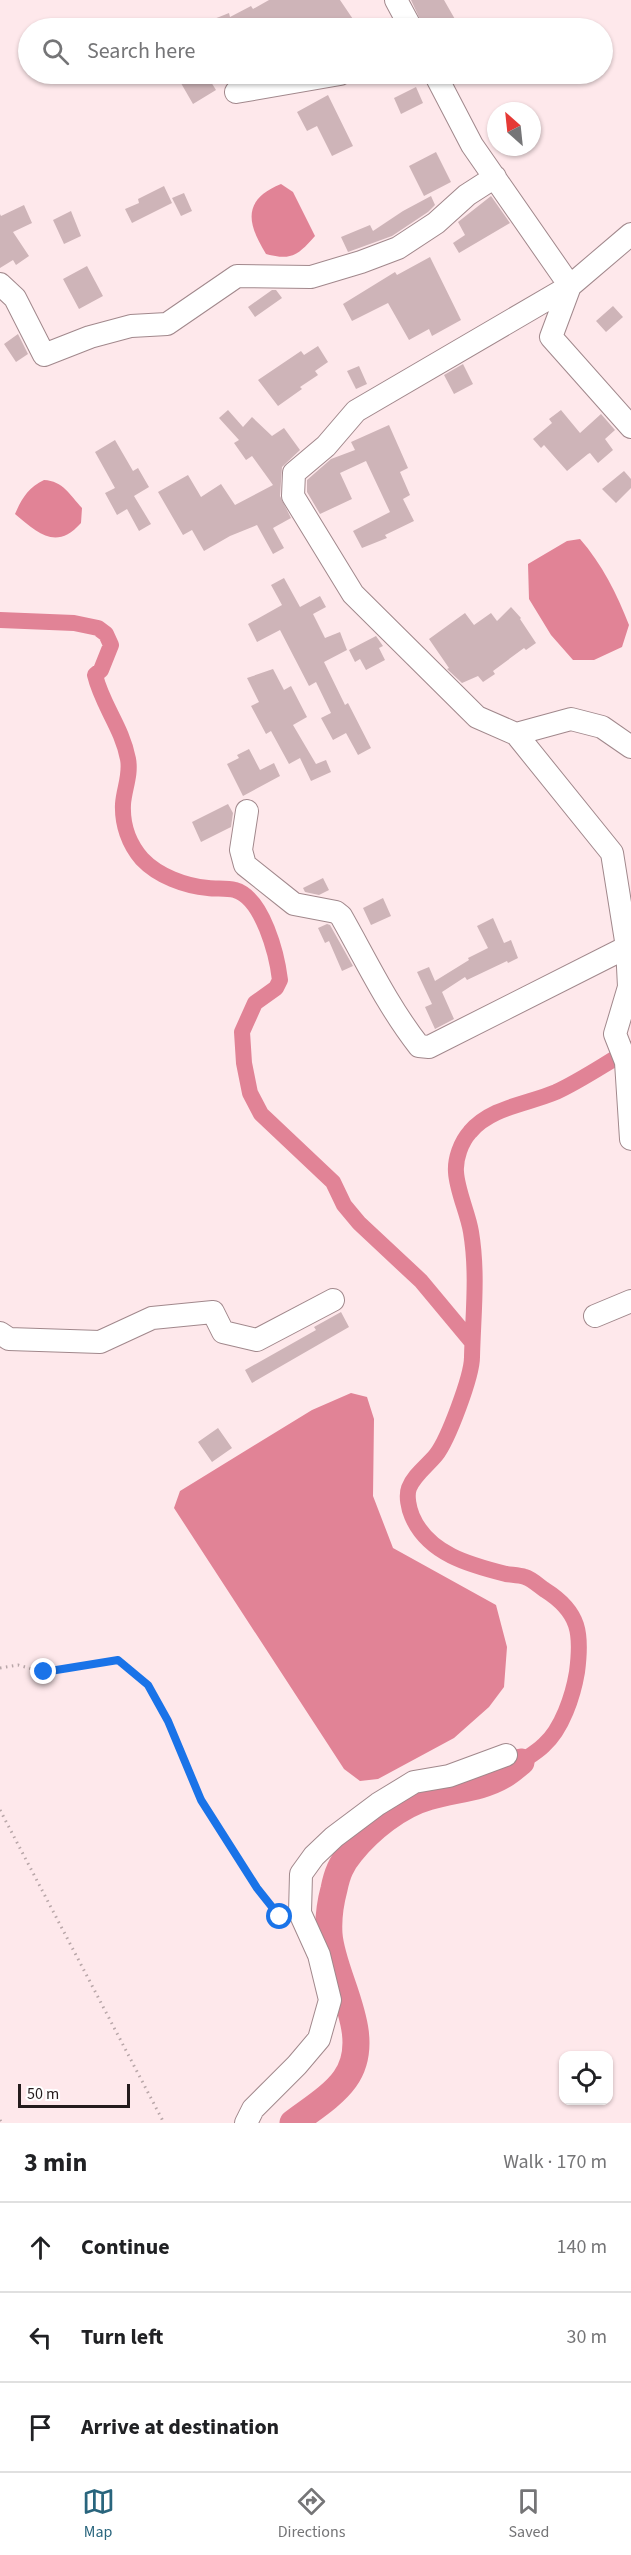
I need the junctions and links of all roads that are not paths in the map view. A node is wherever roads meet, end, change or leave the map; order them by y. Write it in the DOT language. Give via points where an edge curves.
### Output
graph roads {
  1 [pos="396,0"];
  2 [pos="406,18"];
  3 [pos="282,84"];
  4 [pos="440,84"];
  5 [pos="236,92"];
  6 [pos="495,177"];
  7 [pos="631,234"];
  8 [pos="0,284"];
  9 [pos="570,286"];
  10 [pos="631,427"];
  11 [pos="516,734"];
  12 [pos="631,747"];
  13 [pos="248,811"];
  14 [pos="627,947"];
  15 [pos="631,1139"];
  16 [pos="333,1300"];
  17 [pos="631,1301"];
  18 [pos="594,1316"];
  19 [pos="0,1333"];
  20 [pos="506,1755"];
  21 [pos="246,2123"];
  1 -- 2 [label="street"];
  3 -- 5 [label="street"];
  4 -- 6 [label="street" via="472,145"];
  6 -- 8 [label="street" via="398,248 311,277 237,276 167,324 131,326 44,355 15,298"];
  6 -- 9 [label="street"];
  7 -- 9 [label="street"];
  9 -- 10 [label="street" via="551,337"];
  9 -- 11 [label="street" via="356,411 326,446 294,473 293,496 353,594 477,717"];
  11 -- 12 [label="street" via="571,719 602,727"];
  11 -- 14 [label="street" via="612,854"];
  13 -- 14 [label="street" via="241,850 245,865 294,904 341,916 371,974 419,1046 429,1047"];
  14 -- 15 [label="street" via="629,987 615,1034 626,1062"];
  16 -- 19 [label="street" via="257,1340 223,1332 213,1312 152,1318 100,1342 9,1339"];
  17 -- 18 [label="street"];
  20 -- 21 [label="street" via="449,1776 414,1782 334,1837 301,1874 300,1913 319,1955 330,2000 319,2039 253,2109"];
}
